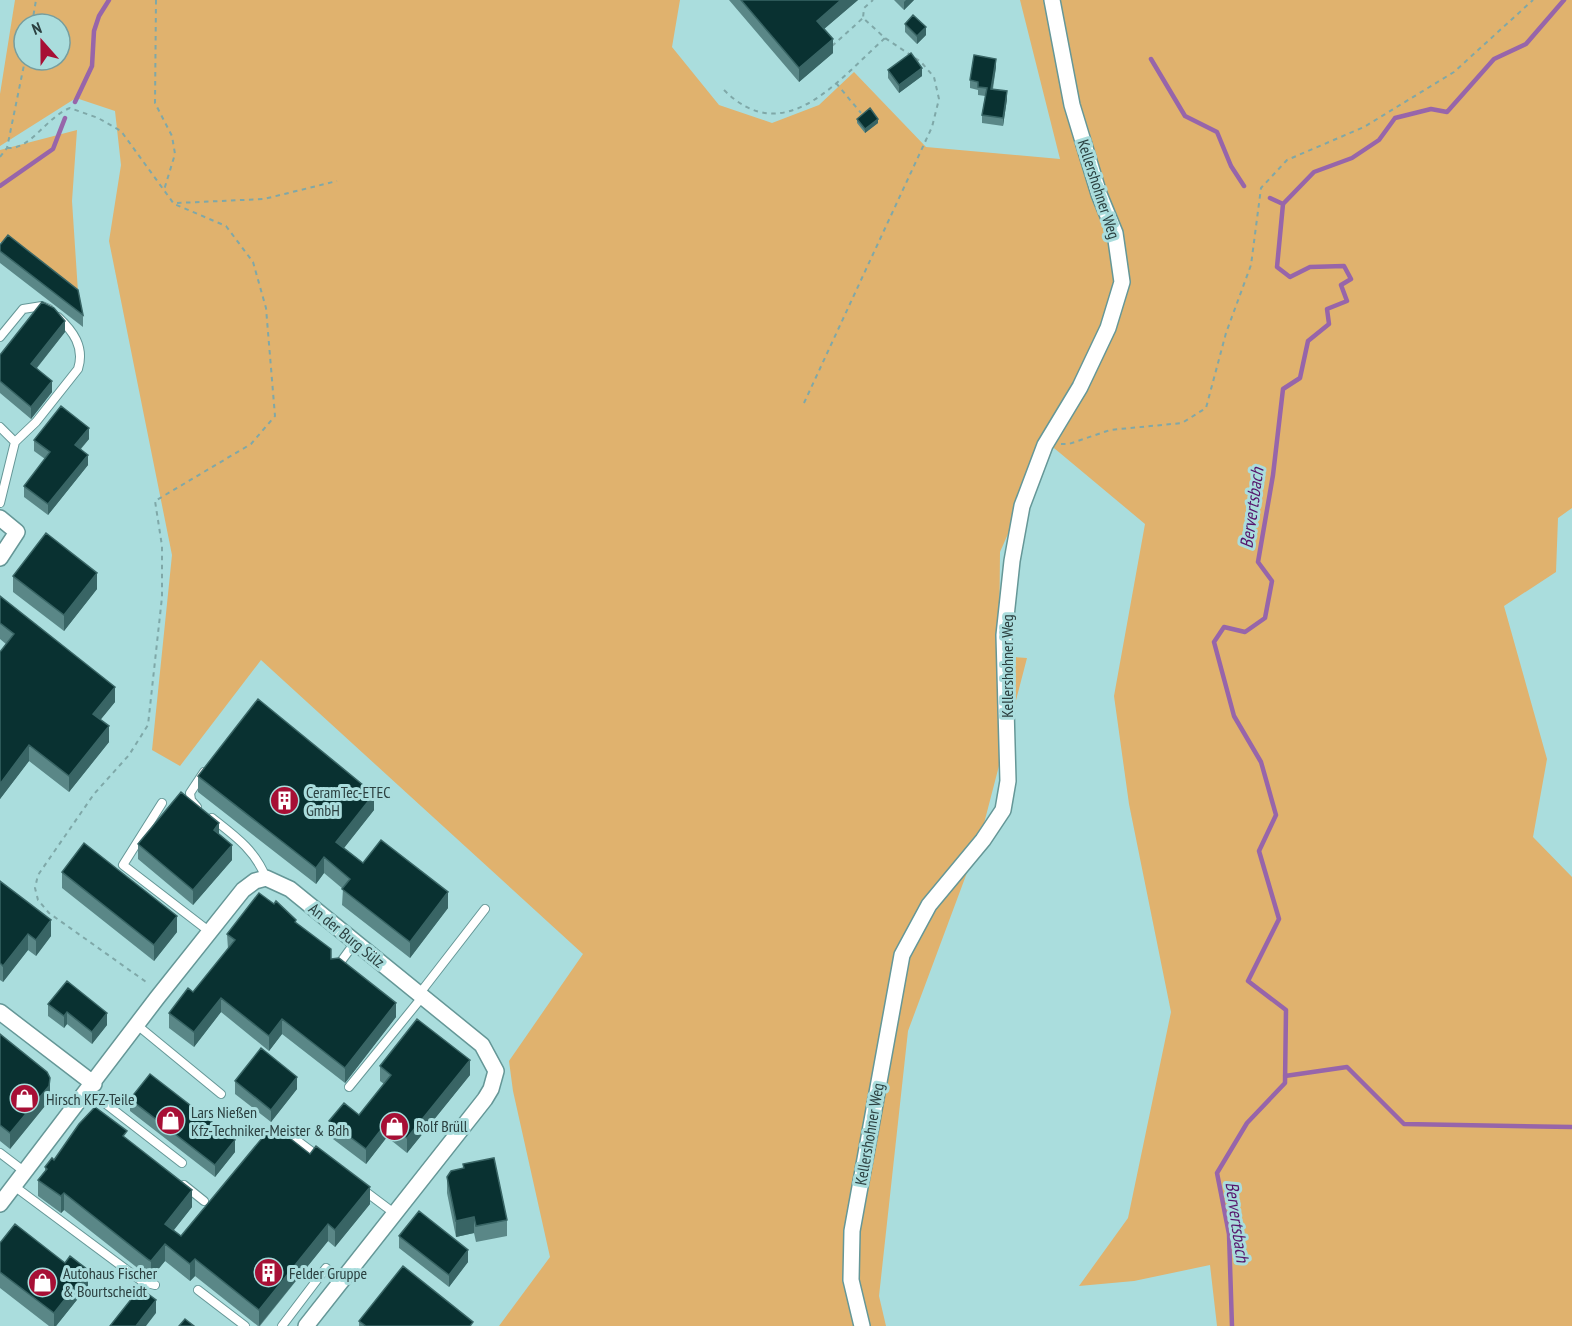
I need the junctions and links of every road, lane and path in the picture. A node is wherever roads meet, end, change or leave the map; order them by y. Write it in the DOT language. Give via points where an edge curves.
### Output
graph roads {
  1 [pos="156,0"];
  2 [pos="873,0"];
  3 [pos="1052,0"];
  4 [pos="1533,0"];
  5 [pos="863,18"];
  6 [pos="885,38"];
  7 [pos="830,48"];
  8 [pos="23,72"];
  9 [pos="835,82"];
  10 [pos="724,90"];
  11 [pos="861,113"];
  12 [pos="7,148"];
  13 [pos="0,157"];
  14 [pos="337,181"];
  15 [pos="164,190"];
  16 [pos="174,204"];
  17 [pos="0,337"];
  18 [pos="804,403"];
  19 [pos="0,427"];
  20 [pos="15,442"];
  21 [pos="1045,445"];
  22 [pos="0,503"];
  23 [pos="0,518"];
  24 [pos="0,558"];
  25 [pos="207,769"];
  26 [pos="162,803"];
  27 [pos="266,878"];
  28 [pos="485,909"];
  29 [pos="210,932"];
  30 [pos="356,941"];
  31 [pos="335,969"];
  32 [pos="161,993"];
  33 [pos="421,994"];
  34 [pos="2,1018"];
  35 [pos="137,1025"];
  36 [pos="349,1087"];
  37 [pos="221,1094"];
  38 [pos="87,1097"];
  39 [pos="291,1136"];
  40 [pos="0,1153"];
  41 [pos="325,1161"];
  42 [pos="182,1163"];
  43 [pos="25,1172"];
  44 [pos="177,1180"];
  45 [pos="354,1183"];
  46 [pos="14,1186"];
  47 [pos="204,1201"];
  48 [pos="0,1204"];
  49 [pos="394,1213"];
  50 [pos="341,1280"];
  51 [pos="155,1285"];
  52 [pos="198,1290"];
  53 [pos="245,1326"];
  54 [pos="282,1326"];
  55 [pos="306,1326"];
  56 [pos="862,1326"];
  1 -- 15 [label="path" via="155,103 172,135 175,154"];
  2 -- 5 [label="path" via="864,8"];
  3 -- 21 [label="street, Kellershohner Weg" via="1072,105 1115,233 1122,282 1108,328"];
  4 -- 21 [label="path" via="1454,72 1364,126 1287,160 1261,188 1251,265 1226,333 1206,408 1182,423 1110,430 1069,444"];
  5 -- 6 [label="path"];
  5 -- 7 [label="path"];
  6 -- 9 [label="path"];
  6 -- 18 [label="path" via="921,62 934,77 939,99 932,126"];
  8 -- 12 [label="path"];
  9 -- 10 [label="path" via="811,104 789,114 765,114 738,104"];
  9 -- 11 [label="path"];
  12 -- 13 [label="path"];
  12 -- 15 [label="path" via="25,145 55,114 70,108 121,131"];
  14 -- 16 [label="path" via="264,199"];
  15 -- 16 [label="path"];
  16 -- 32 [label="path" via="226,226 253,262 266,308 275,416 251,444 155,501 162,546 162,597 148,724 129,755 88,802 42,869 35,888 38,900 49,913"];
  17 -- 20 [label="lane" via="23,309 42,306 74,332 81,359 78,369 36,422"];
  19 -- 20 [label="lane"];
  20 -- 22 [label="lane"];
  21 -- 56 [label="street, Kellershohner Weg" via="1022,506 1012,561 1004,635 1008,781 1003,810 928,905 902,956 889,1015 852,1231 852,1280"];
  23 -- 24 [label="street" via="17,532"];
  25 -- 27 [label="lane" via="190,793 191,800 245,845 259,860"];
  26 -- 29 [label="lane" via="123,865"];
  27 -- 29 [label="street" via="243,890"];
  27 -- 30 [label="street, An der Burg Sülz" via="290,889"];
  28 -- 33 [label="lane"];
  29 -- 32 [label="street"];
  30 -- 31 [label="lane"];
  30 -- 33 [label="street, An der Burg Sülz"];
  32 -- 35 [label="street"];
  33 -- 36 [label="lane"];
  33 -- 49 [label="street, An der Burg Sülz" via="482,1046 496,1071 485,1099"];
  34 -- 38 [label="street"];
  35 -- 37 [label="lane"];
  35 -- 38 [label="street"];
  38 -- 42 [label="lane"];
  38 -- 43 [label="street"];
  39 -- 41 [label="lane"];
  40 -- 43 [label="lane"];
  43 -- 46 [label="street"];
  44 -- 47 [label="lane"];
  45 -- 49 [label="lane"];
  46 -- 48 [label="street"];
  46 -- 51 [label="lane" via="143,1282"];
  49 -- 50 [label="street, An der Burg Sülz"];
  50 -- 54 [label="lane" via="326,1268"];
  50 -- 55 [label="street, An der Burg Sülz"];
  52 -- 53 [label="lane"];
}
